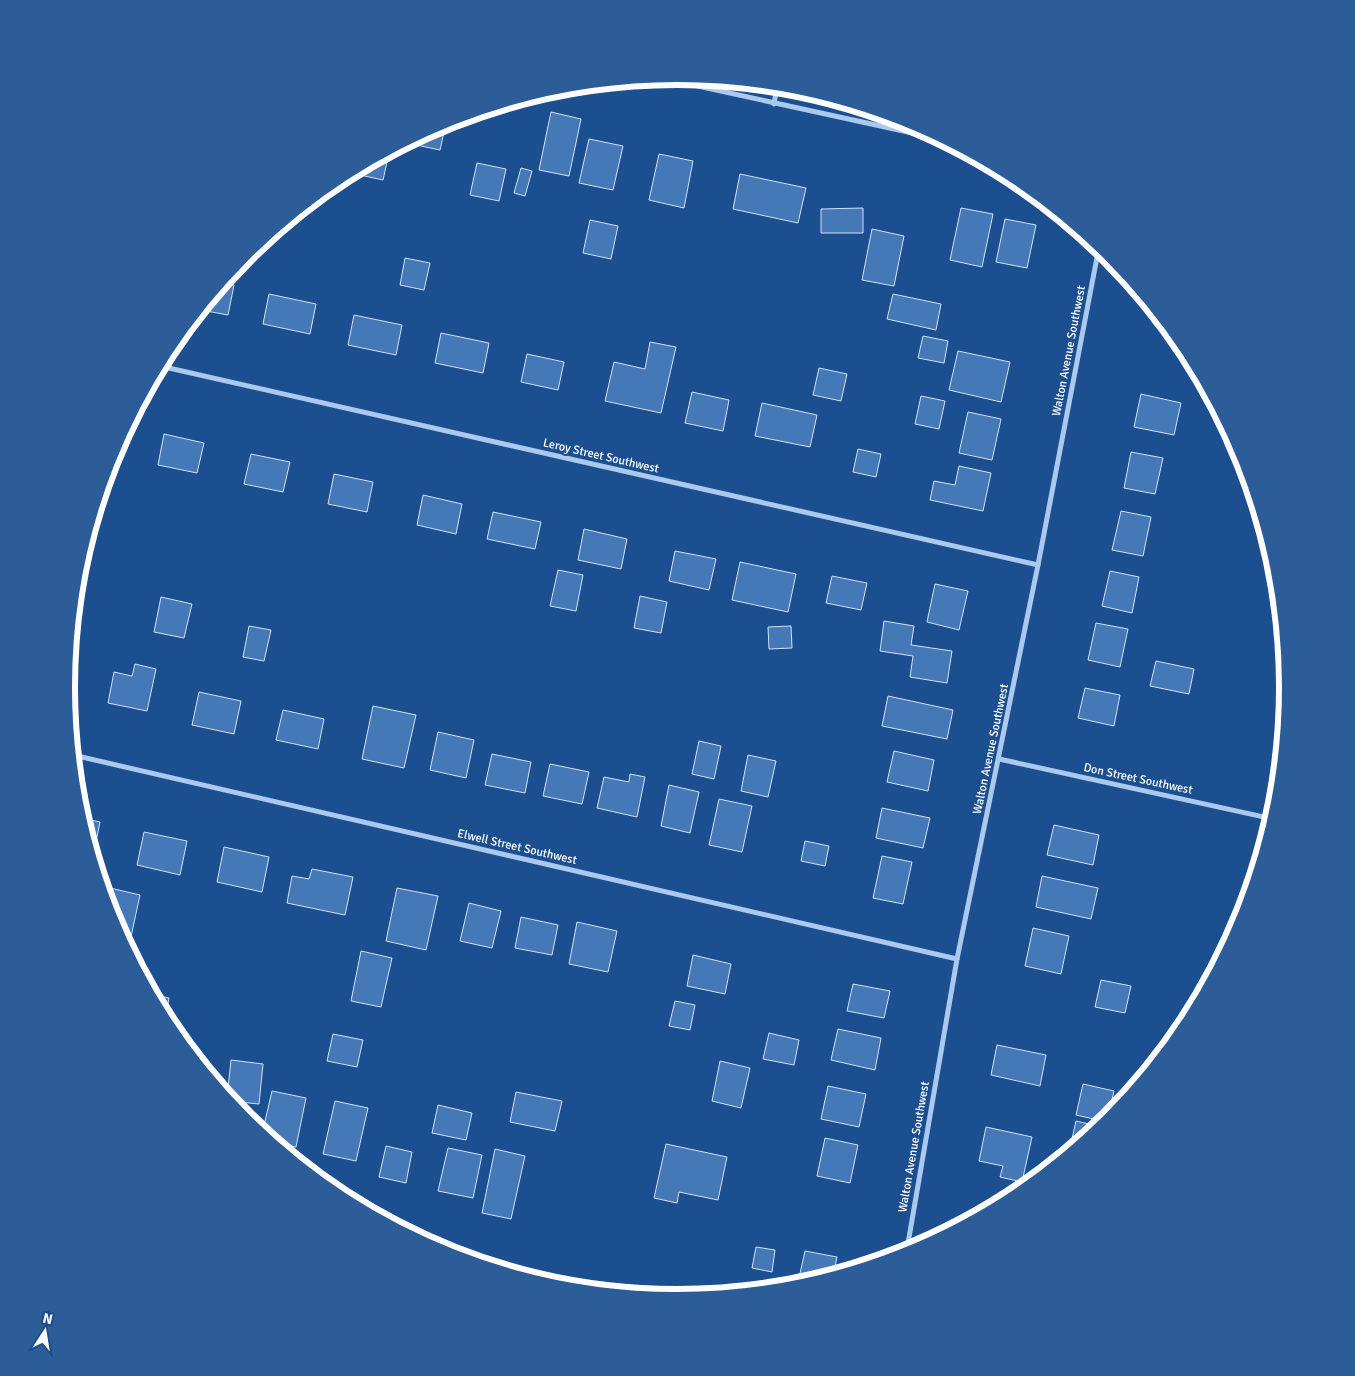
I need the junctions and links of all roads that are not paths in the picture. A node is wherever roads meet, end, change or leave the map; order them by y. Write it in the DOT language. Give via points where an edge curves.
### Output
graph roads {
  1 [pos="695,86"];
  2 [pos="776,94"];
  3 [pos="774,104"];
  4 [pos="913,133"];
  5 [pos="1097,256"];
  6 [pos="168,368"];
  7 [pos="1038,565"];
  8 [pos="79,756"];
  9 [pos="999,759"];
  10 [pos="1265,817"];
  11 [pos="958,959"];
  12 [pos="908,1245"];
  13 [pos="516,1268"];
  14 [pos="571,1281"];
  1 -- 3 [label="street"];
  2 -- 3 [label="street"];
  3 -- 4 [label="street"];
  5 -- 7 [label="street, Walton Avenue Southwest"];
  6 -- 7 [label="street, Leroy Street Southwest"];
  7 -- 9 [label="street, Walton Avenue Southwest"];
  8 -- 11 [label="street, Elwell Street Southwest"];
  9 -- 10 [label="street, Don Street Southwest"];
  9 -- 11 [label="street, Walton Avenue Southwest"];
  11 -- 12 [label="street, Walton Avenue Southwest"];
  13 -- 14 [label="street"];
}
